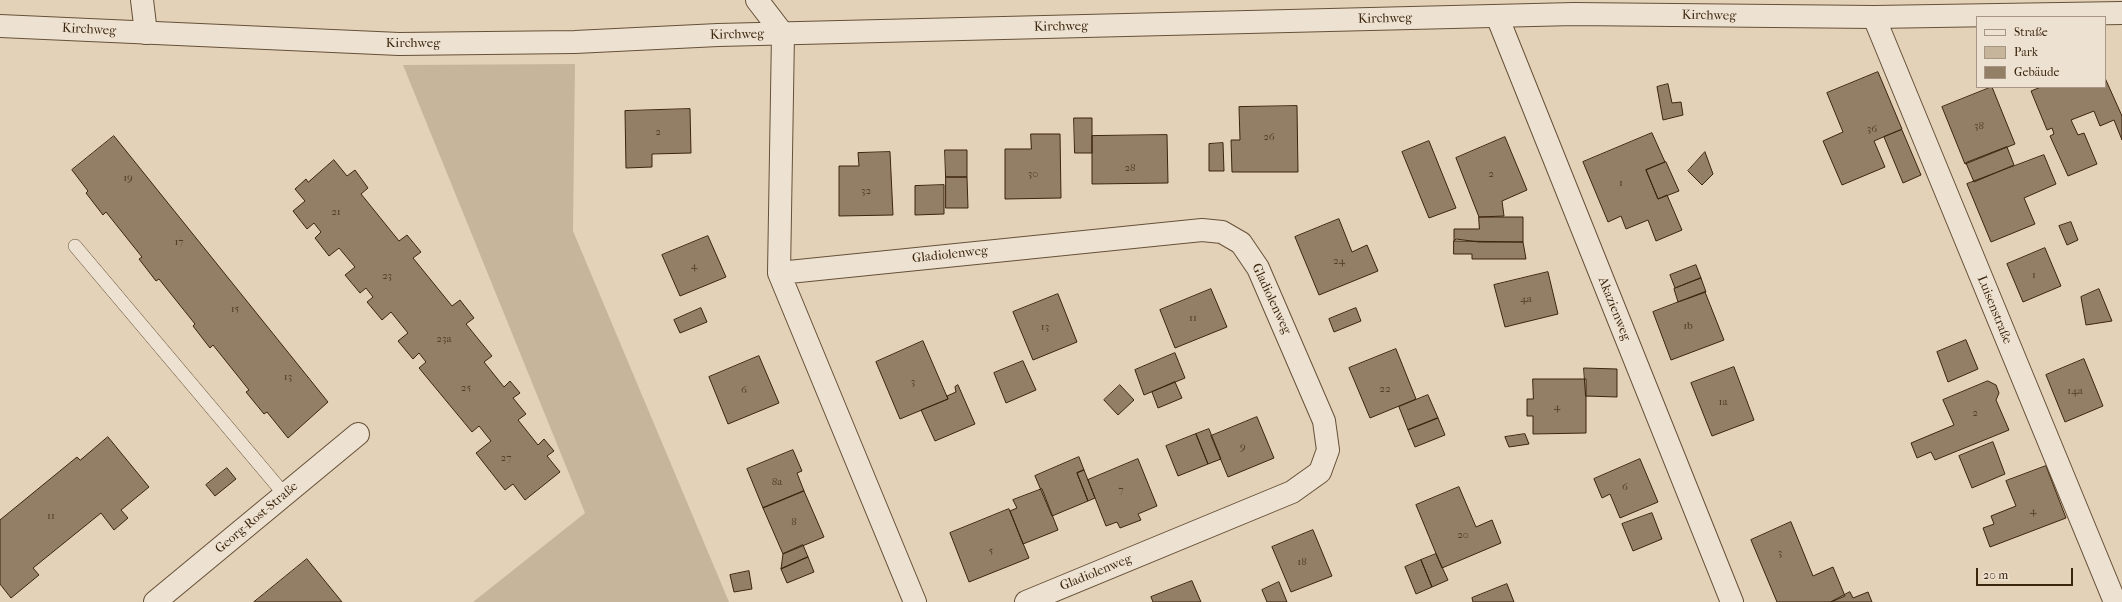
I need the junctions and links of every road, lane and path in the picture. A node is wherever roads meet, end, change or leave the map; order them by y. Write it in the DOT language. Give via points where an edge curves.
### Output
graph roads {
  1 [pos="142,0"];
  2 [pos="757,0"];
  3 [pos="1573,7"];
  4 [pos="2122,13"];
  5 [pos="1497,16"];
  6 [pos="1874,17"];
  7 [pos="0,26"];
  8 [pos="146,33"];
  9 [pos="783,34"];
  10 [pos="75,246"];
  11 [pos="779,272"];
  12 [pos="358,434"];
  13 [pos="285,495"];
  14 [pos="156,602"];
  15 [pos="915,602"];
  16 [pos="1026,602"];
  17 [pos="1732,602"];
  18 [pos="2116,602"];
  1 -- 8 [label="street"];
  2 -- 9 [label="street"];
  3 -- 5 [label="street, Kirchweg"];
  3 -- 6 [label="street, Kirchweg"];
  4 -- 6 [label="street, Kirchweg"];
  5 -- 9 [label="street, Kirchweg"];
  5 -- 17 [label="street, Akazienweg"];
  6 -- 18 [label="street, Luisenstraße"];
  7 -- 8 [label="street, Kirchweg"];
  8 -- 9 [label="street, Kirchweg" via="398,44 575,42"];
  9 -- 11 [label="street"];
  10 -- 13 [label="lane"];
  11 -- 15 [label="street"];
  11 -- 16 [label="street, Gladiolenweg" via="1202,230 1222,232 1242,243 1258,268 1324,421 1328,450 1320,472 1292,492"];
  12 -- 13 [label="street, Georg-Rost-Straße"];
  13 -- 14 [label="street, Georg-Rost-Straße"];
}
